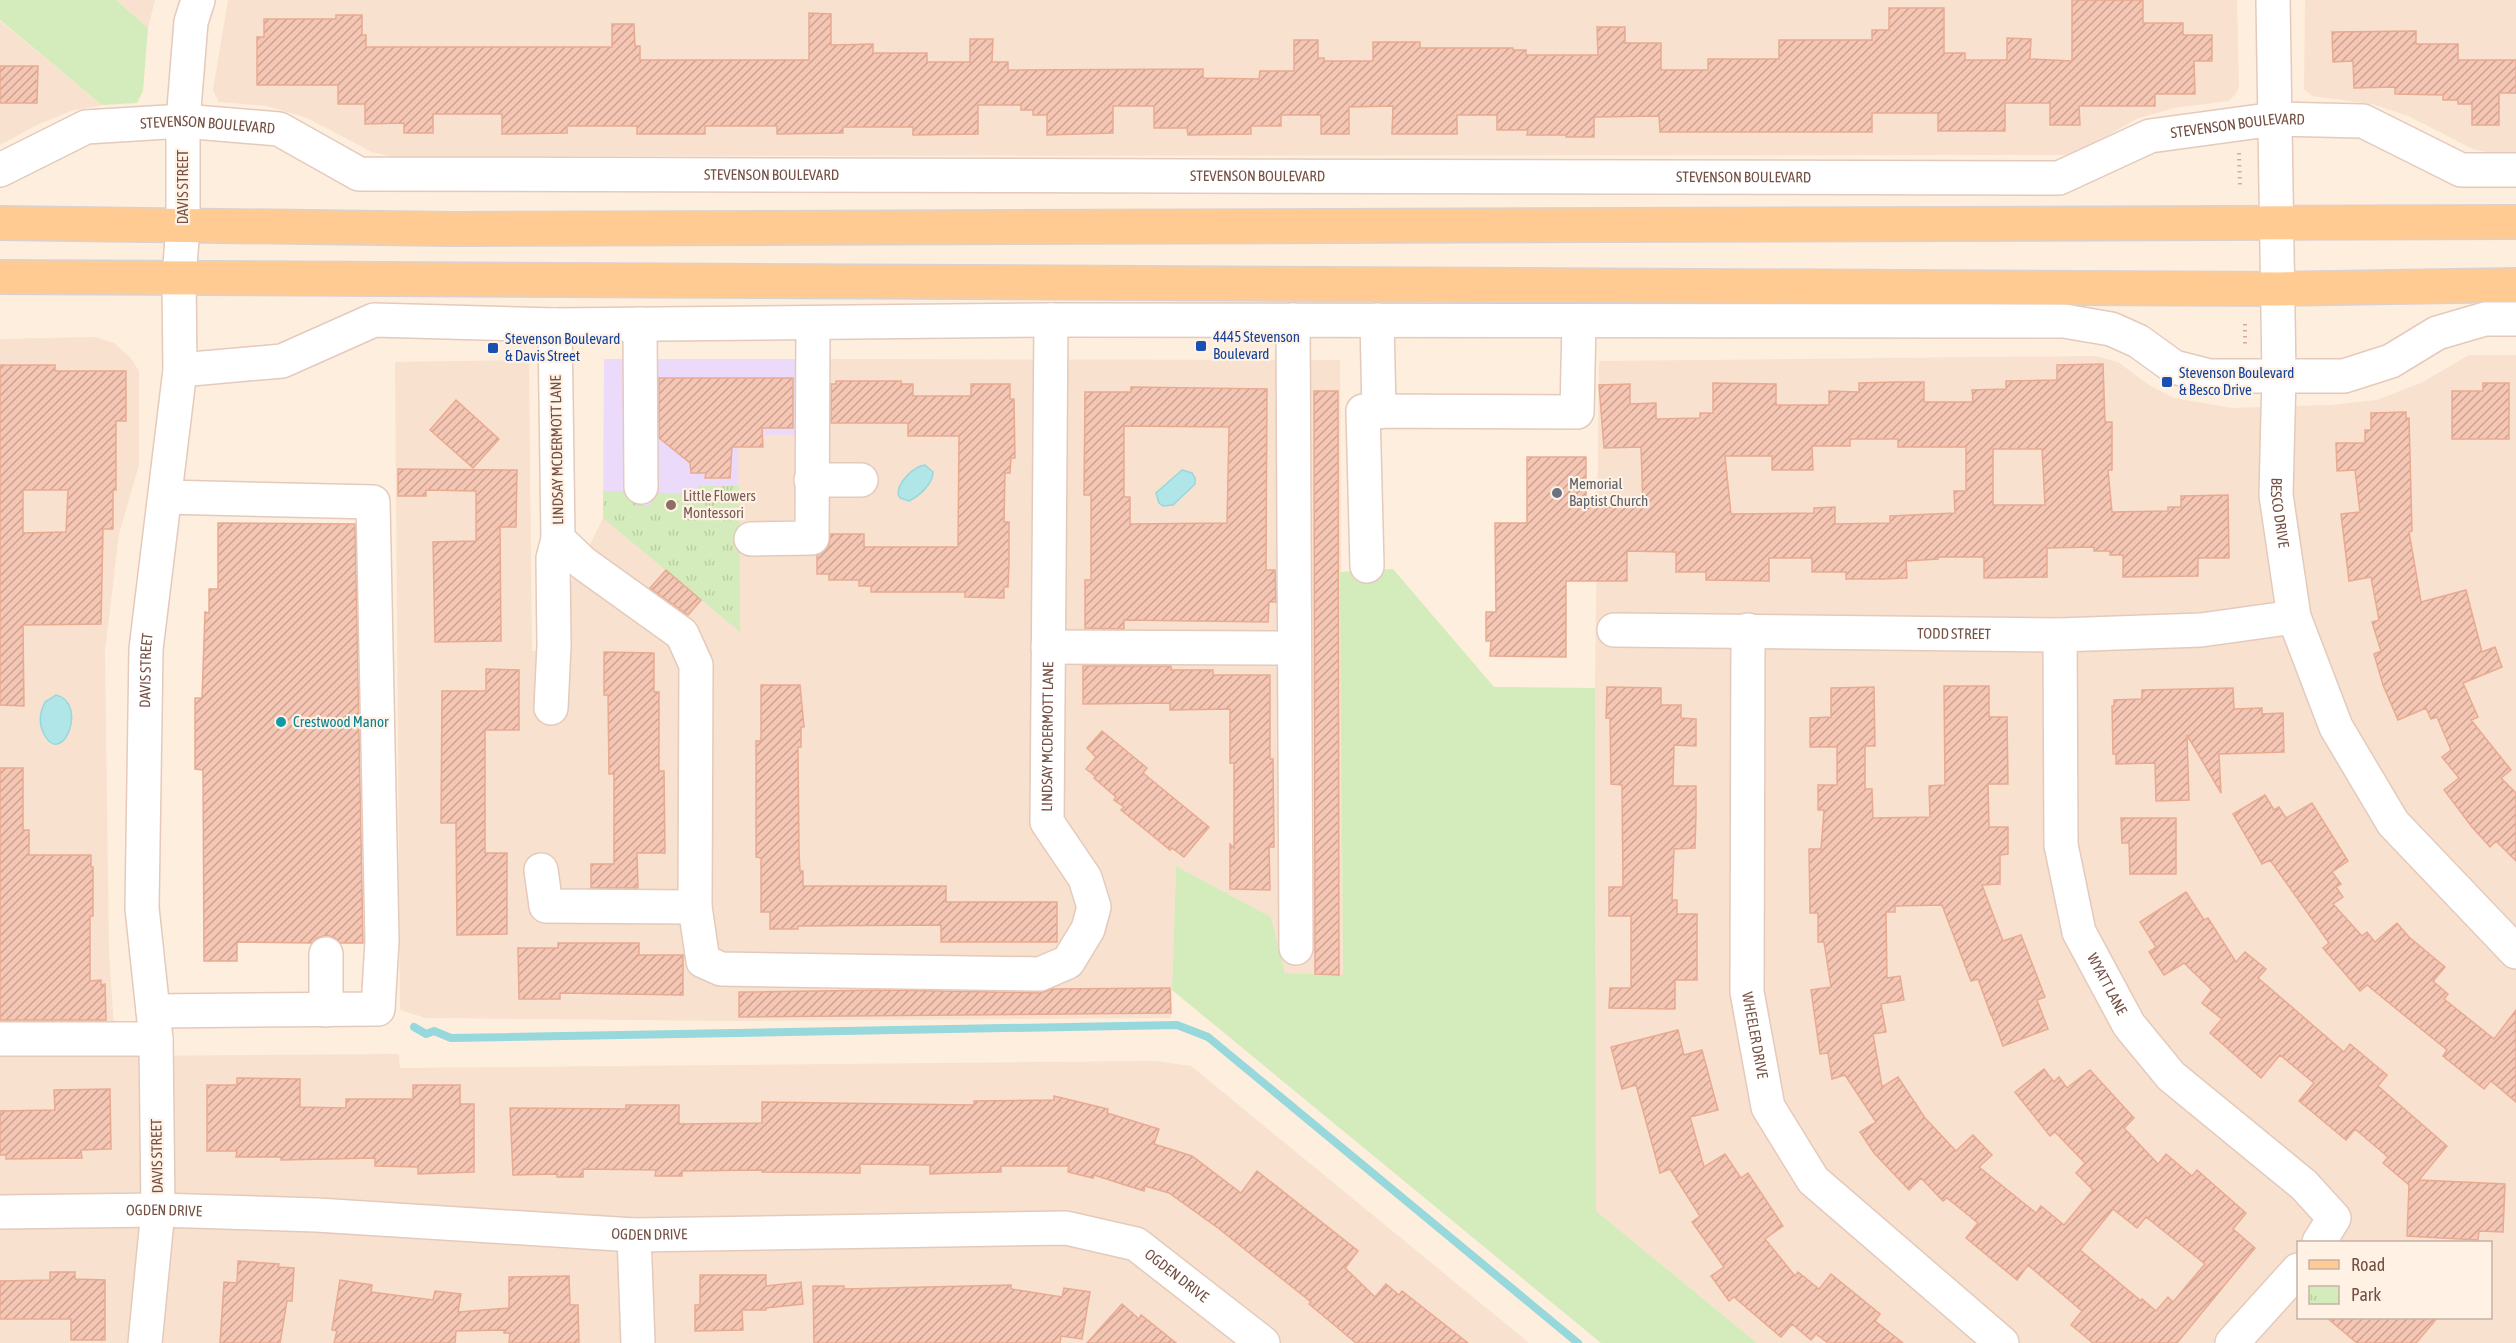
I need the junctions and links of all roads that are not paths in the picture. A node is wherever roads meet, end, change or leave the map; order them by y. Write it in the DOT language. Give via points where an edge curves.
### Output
graph roads {
  1 [pos="198,0"];
  2 [pos="2273,0"];
  3 [pos="2274,119"];
  4 [pos="183,121"];
  5 [pos="0,170"];
  6 [pos="2516,170"];
  7 [pos="2516,222"];
  8 [pos="0,223"];
  9 [pos="2278,224"];
  10 [pos="183,226"];
  11 [pos="0,277"];
  12 [pos="179,277"];
  13 [pos="2516,285"];
  14 [pos="2277,289"];
  15 [pos="2516,319"];
  16 [pos="1051,320"];
  17 [pos="1293,320"];
  18 [pos="1377,320"];
  19 [pos="1579,322"];
  20 [pos="813,323"];
  21 [pos="640,324"];
  22 [pos="555,325"];
  23 [pos="180,370"];
  24 [pos="2279,376"];
  25 [pos="1379,412"];
  26 [pos="811,480"];
  27 [pos="861,480"];
  28 [pos="641,487"];
  29 [pos="165,497"];
  30 [pos="558,539"];
  31 [pos="751,539"];
  32 [pos="1367,566"];
  33 [pos="2294,617"];
  34 [pos="1614,630"];
  35 [pos="1748,630"];
  36 [pos="2060,635"];
  37 [pos="1048,647"];
  38 [pos="1294,648"];
  39 [pos="551,708"];
  40 [pos="541,870"];
  41 [pos="694,907"];
  42 [pos="1296,948"];
  43 [pos="2516,952"];
  44 [pos="326,954"];
  45 [pos="326,1010"];
  46 [pos="154,1025"];
  47 [pos="0,1039"];
  48 [pos="158,1210"];
  49 [pos="0,1212"];
  50 [pos="634,1235"];
  51 [pos="2320,1241"];
  52 [pos="2297,1271"];
  53 [pos="145,1343"];
  54 [pos="638,1343"];
  55 [pos="1263,1343"];
  56 [pos="2002,1343"];
  57 [pos="2232,1343"];
  1 -- 4 [label="street, DAVIS STREET" via="191,22"];
  2 -- 3 [label="street, BESCO DRIVE"];
  3 -- 4 [label="street, STEVENSON BOULEVARD" via="2150,136 2059,178 358,174 279,129"];
  3 -- 6 [label="street, STEVENSON BOULEVARD" via="2364,121 2461,170"];
  3 -- 9 [label="street, BESCO DRIVE"];
  4 -- 5 [label="street, STEVENSON BOULEVARD" via="86,127"];
  4 -- 10 [label="street, DAVIS STREET"];
  7 -- 9 [label="main road"];
  8 -- 10 [label="main road"];
  9 -- 10 [label="main road" via="464,230"];
  9 -- 14 [label="street, BESCO DRIVE"];
  10 -- 12 [label="street, DAVIS STREET"];
  11 -- 12 [label="main road"];
  12 -- 14 [label="main road"];
  12 -- 23 [label="street, DAVIS STREET"];
  13 -- 14 [label="main road"];
  14 -- 24 [label="street, BESCO DRIVE"];
  15 -- 24 [label="street" via="2485,319 2437,333 2391,361 2344,375"];
  16 -- 17 [label="street"];
  16 -- 20 [label="street"];
  16 -- 37 [label="street, LINDSAY MCDERMOTT LANE"];
  17 -- 18 [label="street"];
  17 -- 38 [label="street"];
  18 -- 19 [label="street"];
  18 -- 25 [label="street"];
  19 -- 24 [label="street" via="2064,321 2111,329 2138,341 2174,366 2209,376"];
  19 -- 25 [label="street" via="1578,412"];
  20 -- 21 [label="street"];
  20 -- 26 [label="street"];
  21 -- 22 [label="street"];
  21 -- 28 [label="street"];
  22 -- 23 [label="street" via="374,320 282,361"];
  22 -- 30 [label="street, LINDSAY MCDERMOTT LANE"];
  23 -- 29 [label="street, DAVIS STREET"];
  24 -- 33 [label="street, BESCO DRIVE" via="2276,495"];
  25 -- 32 [label="street" via="1363,411"];
  26 -- 27 [label="street"];
  26 -- 31 [label="street" via="812,538"];
  29 -- 45 [label="street" via="373,502 382,941 378,1010"];
  29 -- 46 [label="street, DAVIS STREET" via="146,649 142,909"];
  30 -- 39 [label="street" via="553,558"];
  30 -- 41 [label="street, LINDSAY MCDERMOTT LANE" via="583,563 682,634 696,665"];
  33 -- 36 [label="street, TODD STREET" via="2201,630"];
  33 -- 43 [label="street, BESCO DRIVE" via="2336,727 2393,823"];
  34 -- 35 [label="street, TODD STREET"];
  35 -- 36 [label="street, TODD STREET"];
  35 -- 56 [label="street, WHEELER DRIVE" via="1747,992 1768,1107 1813,1180"];
  36 -- 51 [label="street, WYATT LANE" via="2061,845 2079,932 2129,1025 2171,1076 2304,1185 2334,1218"];
  37 -- 38 [label="street"];
  37 -- 41 [label="street, LINDSAY MCDERMOTT LANE" via="1047,822 1085,878 1094,907 1088,929 1068,962 1040,974 721,969 703,961"];
  38 -- 42 [label="street"];
  40 -- 41 [label="street" via="546,906"];
  44 -- 45 [label="street"];
  45 -- 46 [label="street"];
  46 -- 47 [label="street"];
  46 -- 48 [label="street, DAVIS STREET"];
  48 -- 49 [label="street, OGDEN DRIVE"];
  48 -- 50 [label="street, OGDEN DRIVE" via="316,1215"];
  48 -- 53 [label="street, DAVIS STREET"];
  50 -- 54 [label="street"];
  50 -- 55 [label="street, OGDEN DRIVE" via="1066,1228 1136,1244"];
  52 -- 57 [label="street"];
}
